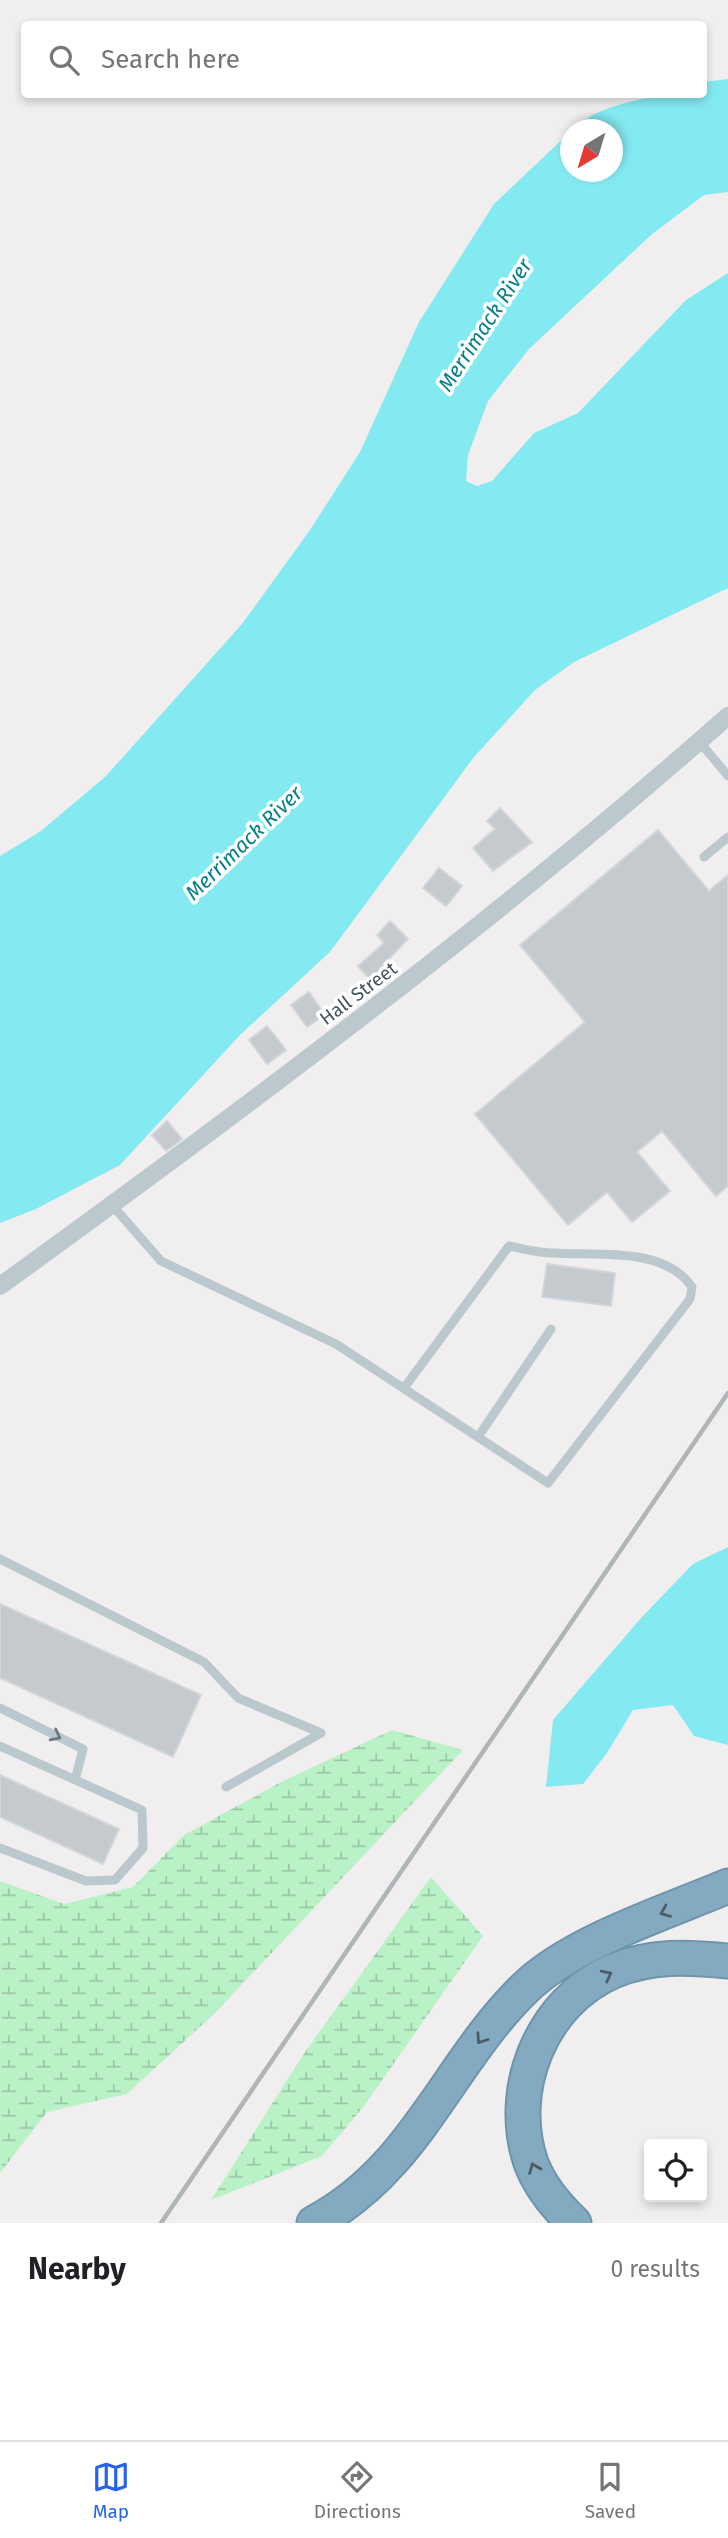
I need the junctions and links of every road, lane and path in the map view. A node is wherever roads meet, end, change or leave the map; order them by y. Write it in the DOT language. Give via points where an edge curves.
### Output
graph roads {
  1 [pos="728,716"];
  2 [pos="699,741"];
  3 [pos="728,776"];
  4 [pos="728,836"];
  5 [pos="704,857"];
  6 [pos="112,1205"];
  7 [pos="0,1286"];
  8 [pos="551,1329"];
  9 [pos="404,1388"];
  10 [pos="478,1437"];
  11 [pos="0,1559"];
  12 [pos="0,1708"];
  13 [pos="0,1746"];
  14 [pos="75,1780"];
  15 [pos="226,1787"];
  16 [pos="0,1848"];
  17 [pos="728,1886"];
  18 [pos="728,1961"];
  19 [pos="314,2223"];
  20 [pos="574,2223"];
  1 -- 2 [label="street, Hall Street"];
  2 -- 3 [label="lane"];
  2 -- 6 [label="street, Hall Street" via="434,961"];
  4 -- 5 [label="lane"];
  6 -- 7 [label="street, Hall Street"];
  6 -- 9 [label="lane" via="161,1261 336,1344"];
  8 -- 10 [label="lane"];
  9 -- 10 [label="lane"];
  9 -- 10 [label="lane" via="509,1246 665,1264 692,1287 690,1299 548,1483"];
  11 -- 15 [label="lane" via="204,1662 238,1698 321,1733"];
  12 -- 14 [label="lane, one-way" via="83,1749"];
  13 -- 14 [label="lane"];
  14 -- 16 [label="lane" via="142,1811 143,1848 115,1880 86,1881"];
  17 -- 19 [label="highway, one-way" via="566,1958 526,1986 491,2025 408,2145 370,2184"];
  20 -- 18 [label="highway, one-way" via="538,2177 525,2133 526,2077 542,2037 578,1993 614,1970 648,1959"];
}
